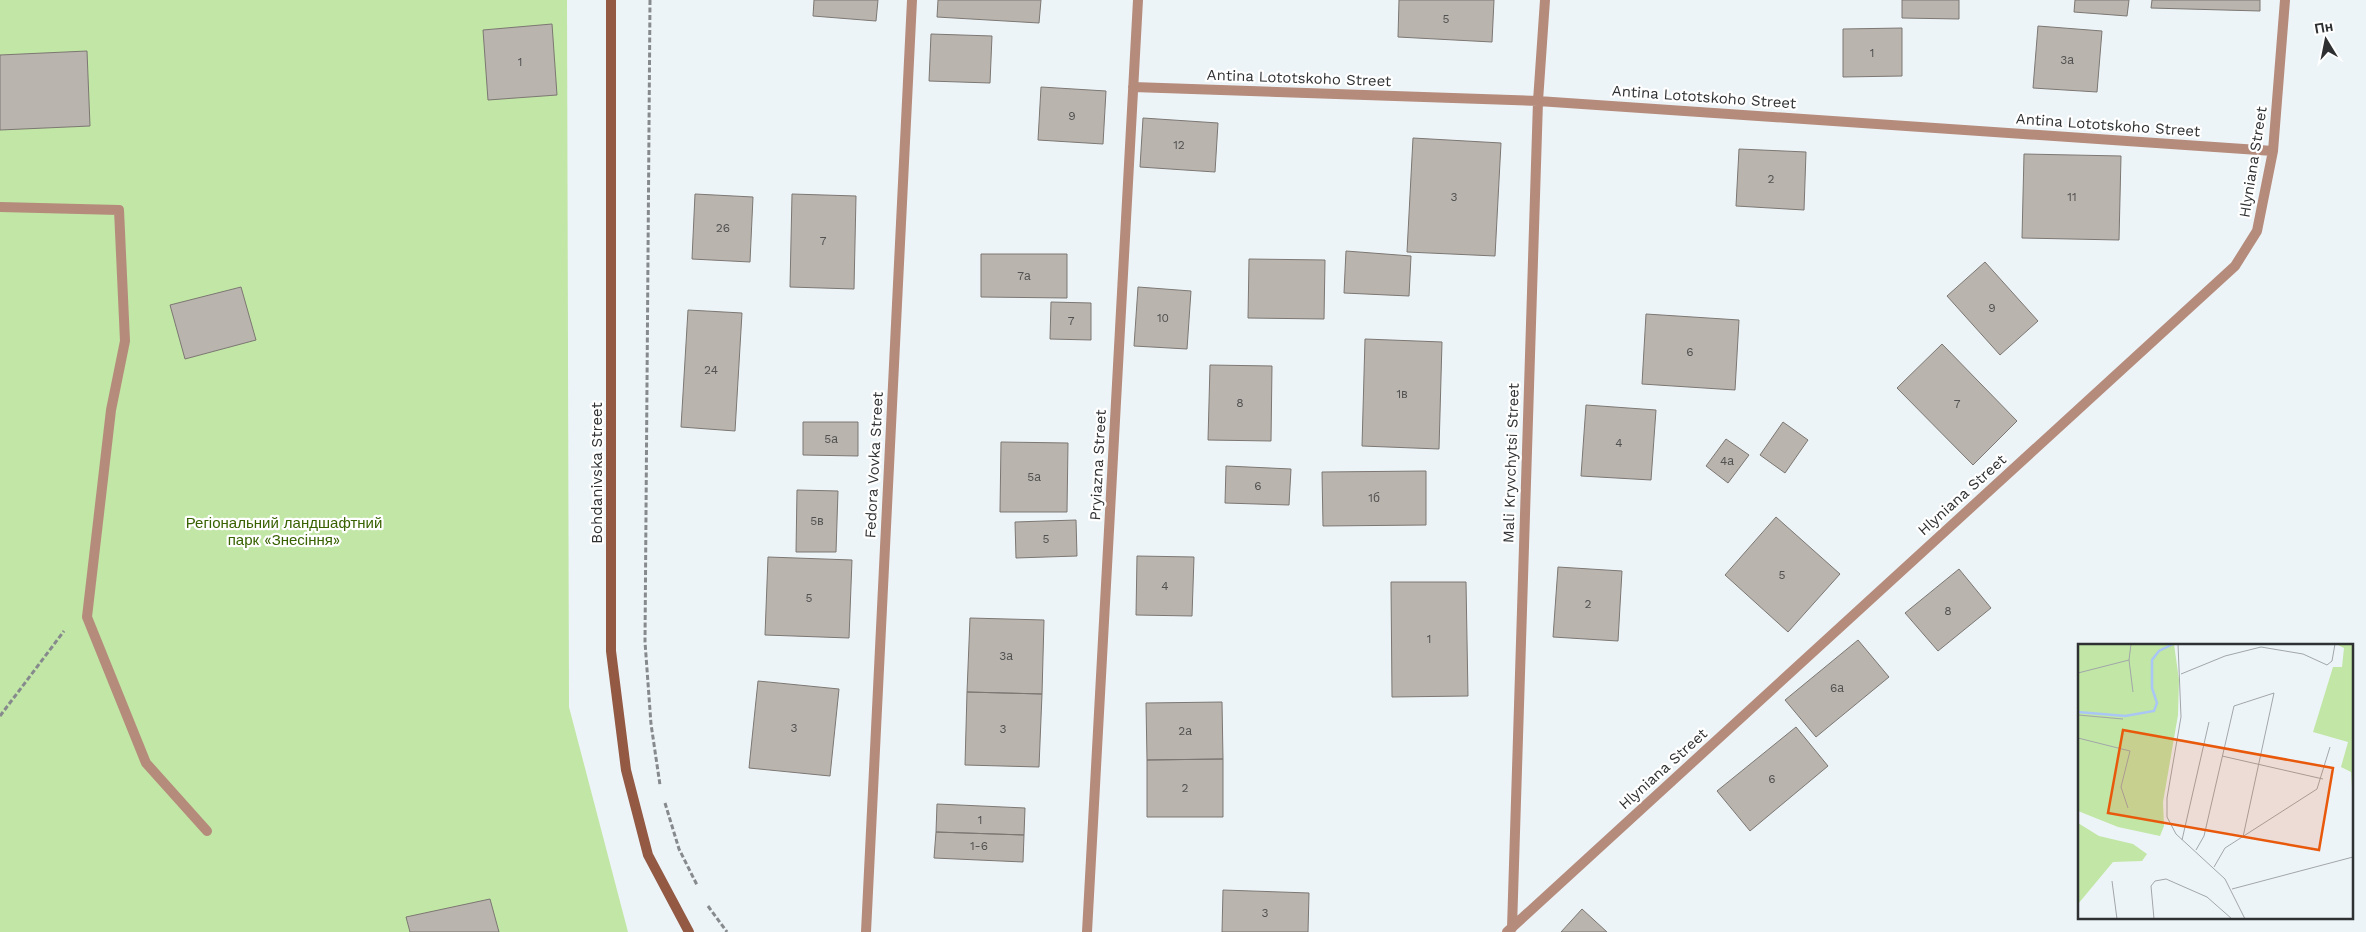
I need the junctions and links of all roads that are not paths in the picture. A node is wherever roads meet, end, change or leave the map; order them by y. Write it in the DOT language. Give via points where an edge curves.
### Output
graph roads {
  1 [pos="611,0"];
  2 [pos="912,0"];
  3 [pos="1138,0"];
  4 [pos="1545,0"];
  5 [pos="2285,0"];
  6 [pos="1133,87"];
  7 [pos="1538,101"];
  8 [pos="2273,151"];
  9 [pos="0,207"];
  10 [pos="207,831"];
  11 [pos="1510,930"];
  12 [pos="689,932"];
  13 [pos="866,932"];
  14 [pos="1088,932"];
  1 -- 12 [label="main road, Bohdanivska Street" via="612,651 626,770 648,855"];
  2 -- 13 [label="street, Fedora Vovka Street"];
  3 -- 6 [label="street, Pryiazna Street"];
  4 -- 7 [label="street, Mali Kryvchytsi Street"];
  5 -- 8 [label="street, Hlyniana Street"];
  6 -- 7 [label="street, Antina Lototskoho Street"];
  6 -- 14 [label="street, Pryiazna Street"];
  7 -- 8 [label="street, Antina Lototskoho Street"];
  7 -- 11 [label="street, Mali Kryvchytsi Street"];
  8 -- 11 [label="street, Hlyniana Street" via="2258,231 2235,266"];
  9 -- 10 [label="street" via="119,210 125,342 111,410 87,617 146,763"];
}
